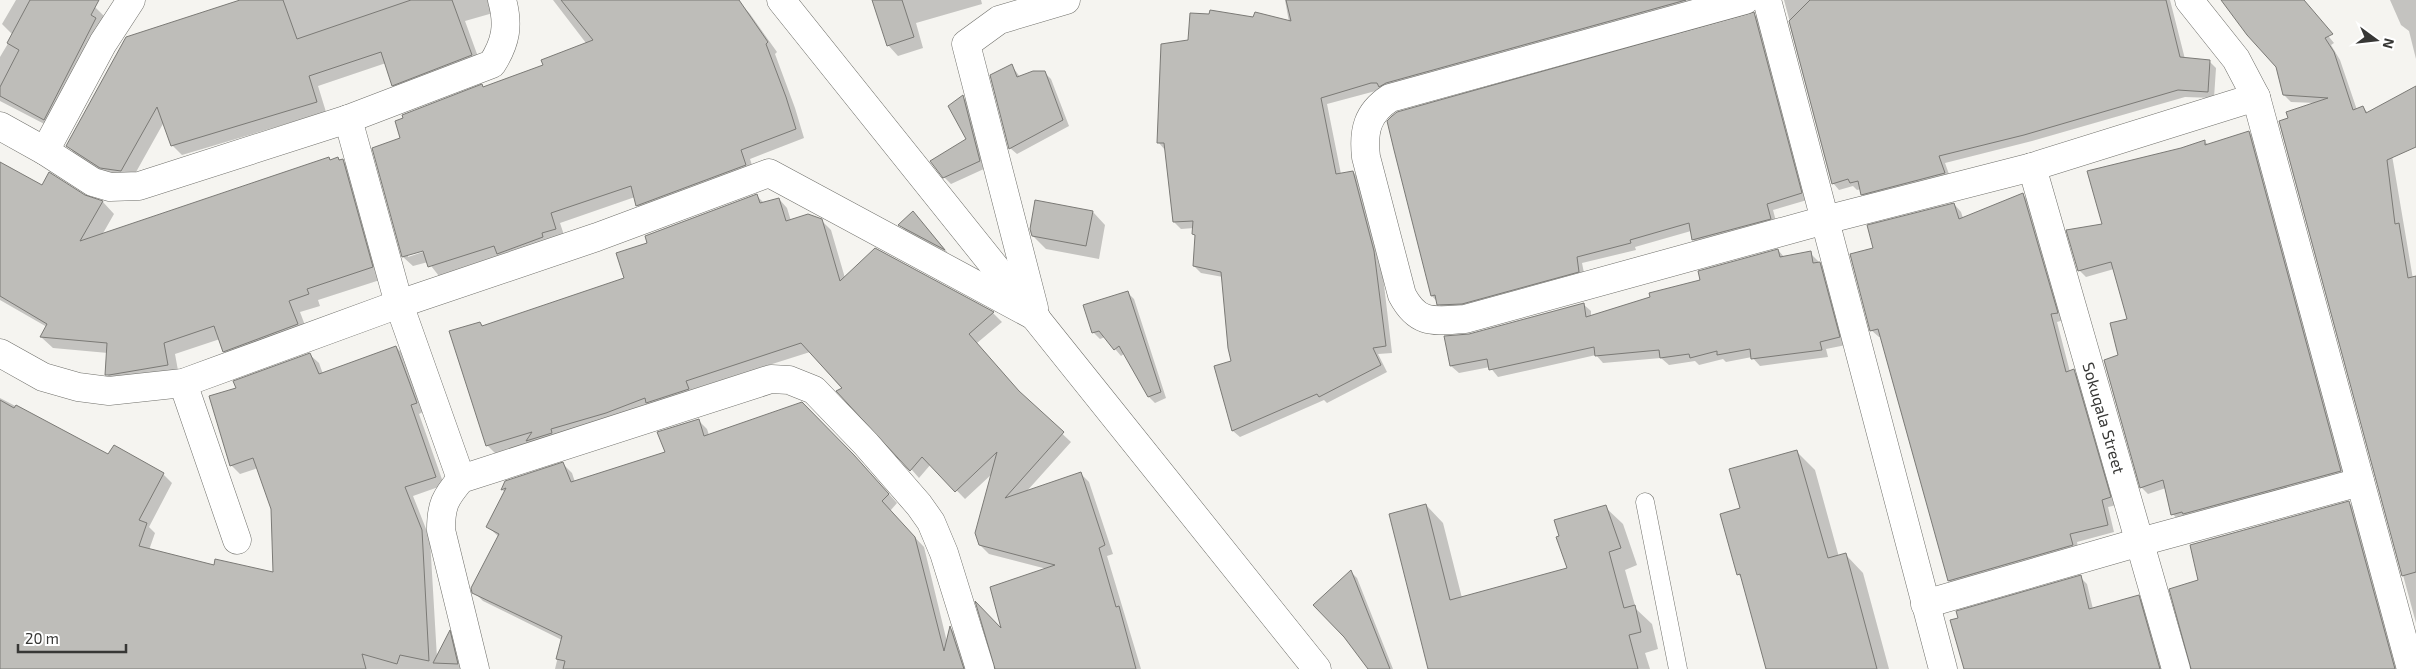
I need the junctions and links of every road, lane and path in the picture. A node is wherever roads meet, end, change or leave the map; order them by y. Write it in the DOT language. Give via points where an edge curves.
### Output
graph roads {
  1 [pos="131,0"];
  2 [pos="502,0"];
  3 [pos="781,0"];
  4 [pos="1066,0"];
  5 [pos="1745,0"];
  6 [pos="1767,0"];
  7 [pos="2188,0"];
  8 [pos="996,10"];
  9 [pos="2256,97"];
  10 [pos="348,119"];
  11 [pos="0,126"];
  12 [pos="45,151"];
  13 [pos="2032,167"];
  14 [pos="1825,220"];
  15 [pos="399,304"];
  16 [pos="1036,317"];
  17 [pos="0,354"];
  18 [pos="183,383"];
  19 [pos="460,479"];
  20 [pos="2360,482"];
  21 [pos="1645,502"];
  22 [pos="237,540"];
  23 [pos="2140,542"];
  24 [pos="1925,604"];
  25 [pos="475,669"];
  26 [pos="980,669"];
  27 [pos="1317,669"];
  28 [pos="1678,669"];
  29 [pos="1943,669"];
  30 [pos="2176,669"];
  31 [pos="2411,669"];
  1 -- 12 [label="street" via="103,44"];
  2 -- 10 [label="street" via="507,22 505,40 492,64"];
  3 -- 16 [label="street"];
  4 -- 8 [label="street"];
  5 -- 14 [label="street" via="1390,98 1380,104 1366,123 1366,157 1402,295 1412,312 1421,318 1465,319"];
  6 -- 14 [label="street"];
  7 -- 9 [label="street" via="2236,59"];
  8 -- 16 [label="street" via="966,44"];
  9 -- 13 [label="street"];
  9 -- 20 [label="street"];
  10 -- 12 [label="street" via="139,186 110,187 93,182"];
  10 -- 15 [label="street"];
  11 -- 12 [label="street"];
  13 -- 14 [label="street"];
  13 -- 23 [label="street, Sokuqala Street"];
  14 -- 24 [label="street"];
  15 -- 16 [label="street" via="597,238 769,173"];
  15 -- 18 [label="street"];
  15 -- 19 [label="street"];
  16 -- 27 [label="street"];
  17 -- 18 [label="street" via="43,377 78,387 109,391"];
  18 -- 22 [label="street"];
  19 -- 25 [label="street" via="446,498 441,513 441,530"];
  19 -- 26 [label="street" via="771,379 801,383 814,390 866,444 931,522 944,553"];
  20 -- 23 [label="street"];
  20 -- 31 [label="street"];
  21 -- 28 [label="lane"];
  23 -- 24 [label="street"];
  23 -- 30 [label="street, Sokuqala Street"];
  24 -- 29 [label="street"];
}
